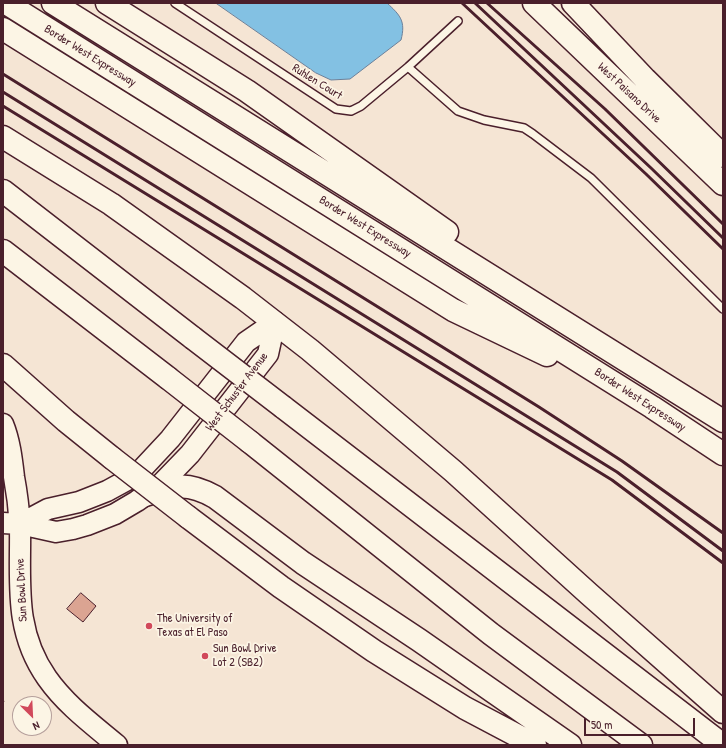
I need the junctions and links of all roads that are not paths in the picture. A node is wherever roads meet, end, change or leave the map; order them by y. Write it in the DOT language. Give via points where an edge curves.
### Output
graph roads {
  1 [pos="6,3"];
  2 [pos="53,3"];
  3 [pos="107,3"];
  4 [pos="175,3"];
  5 [pos="534,3"];
  6 [pos="573,3"];
  7 [pos="458,21"];
  8 [pos="3,29"];
  9 [pos="408,67"];
  10 [pos="3,137"];
  11 [pos="723,156"];
  12 [pos="723,184"];
  13 [pos="3,191"];
  14 [pos="3,250"];
  15 [pos="723,309"];
  16 [pos="275,322"];
  17 [pos="3,365"];
  18 [pos="651,376"];
  19 [pos="652,407"];
  20 [pos="723,421"];
  21 [pos="3,424"];
  22 [pos="723,454"];
  23 [pos="146,495"];
  24 [pos="11,524"];
  25 [pos="723,712"];
  26 [pos="502,727"];
  27 [pos="723,744"];
  28 [pos="117,745"];
  29 [pos="517,745"];
  30 [pos="535,745"];
  31 [pos="570,745"];
  32 [pos="642,745"];
  1 -- 19 [label="main road, Border West Expressway"];
  2 -- 18 [label="main road, Border West Expressway"];
  3 -- 18 [label="main road" via="247,91"];
  4 -- 9 [label="lane, Ruhlen Court" via="336,109 351,111 361,106"];
  5 -- 12 [label="main road, West Paisano Drive"];
  6 -- 11 [label="main road, West Paisano Drive"];
  7 -- 9 [label="lane, Ruhlen Court"];
  8 -- 19 [label="main road" via="453,310"];
  9 -- 15 [label="lane" via="458,111 484,120 524,128 584,173"];
  10 -- 16 [label="main road" via="111,204"];
  13 -- 27 [label="main road, bridge"];
  14 -- 32 [label="main road, bridge" via="491,634"];
  16 -- 23 [label="main road, West Schuster Avenue" via="268,354 258,368 179,466"];
  16 -- 24 [label="main road, West Schuster Avenue" via="246,342 170,439 142,469 107,491 79,502 48,509"];
  16 -- 25 [label="main road" via="453,471"];
  17 -- 26 [label="main road, bridge" via="112,458 281,587 374,651 465,708"];
  18 -- 20 [label="main road, Border West Expressway"];
  19 -- 22 [label="main road, Border West Expressway"];
  21 -- 24 [label="main road, Sun Bowl Drive" via="12,458"];
  23 -- 24 [label="main road, West Schuster Avenue" via="115,514 74,529 56,532"];
  23 -- 31 [label="main road" via="181,486 197,489 215,497 303,562"];
  24 -- 28 [label="main road, Sun Bowl Drive" via="22,618 34,655 47,678 63,698"];
  26 -- 29 [label="main road"];
  26 -- 30 [label="main road"];
}
